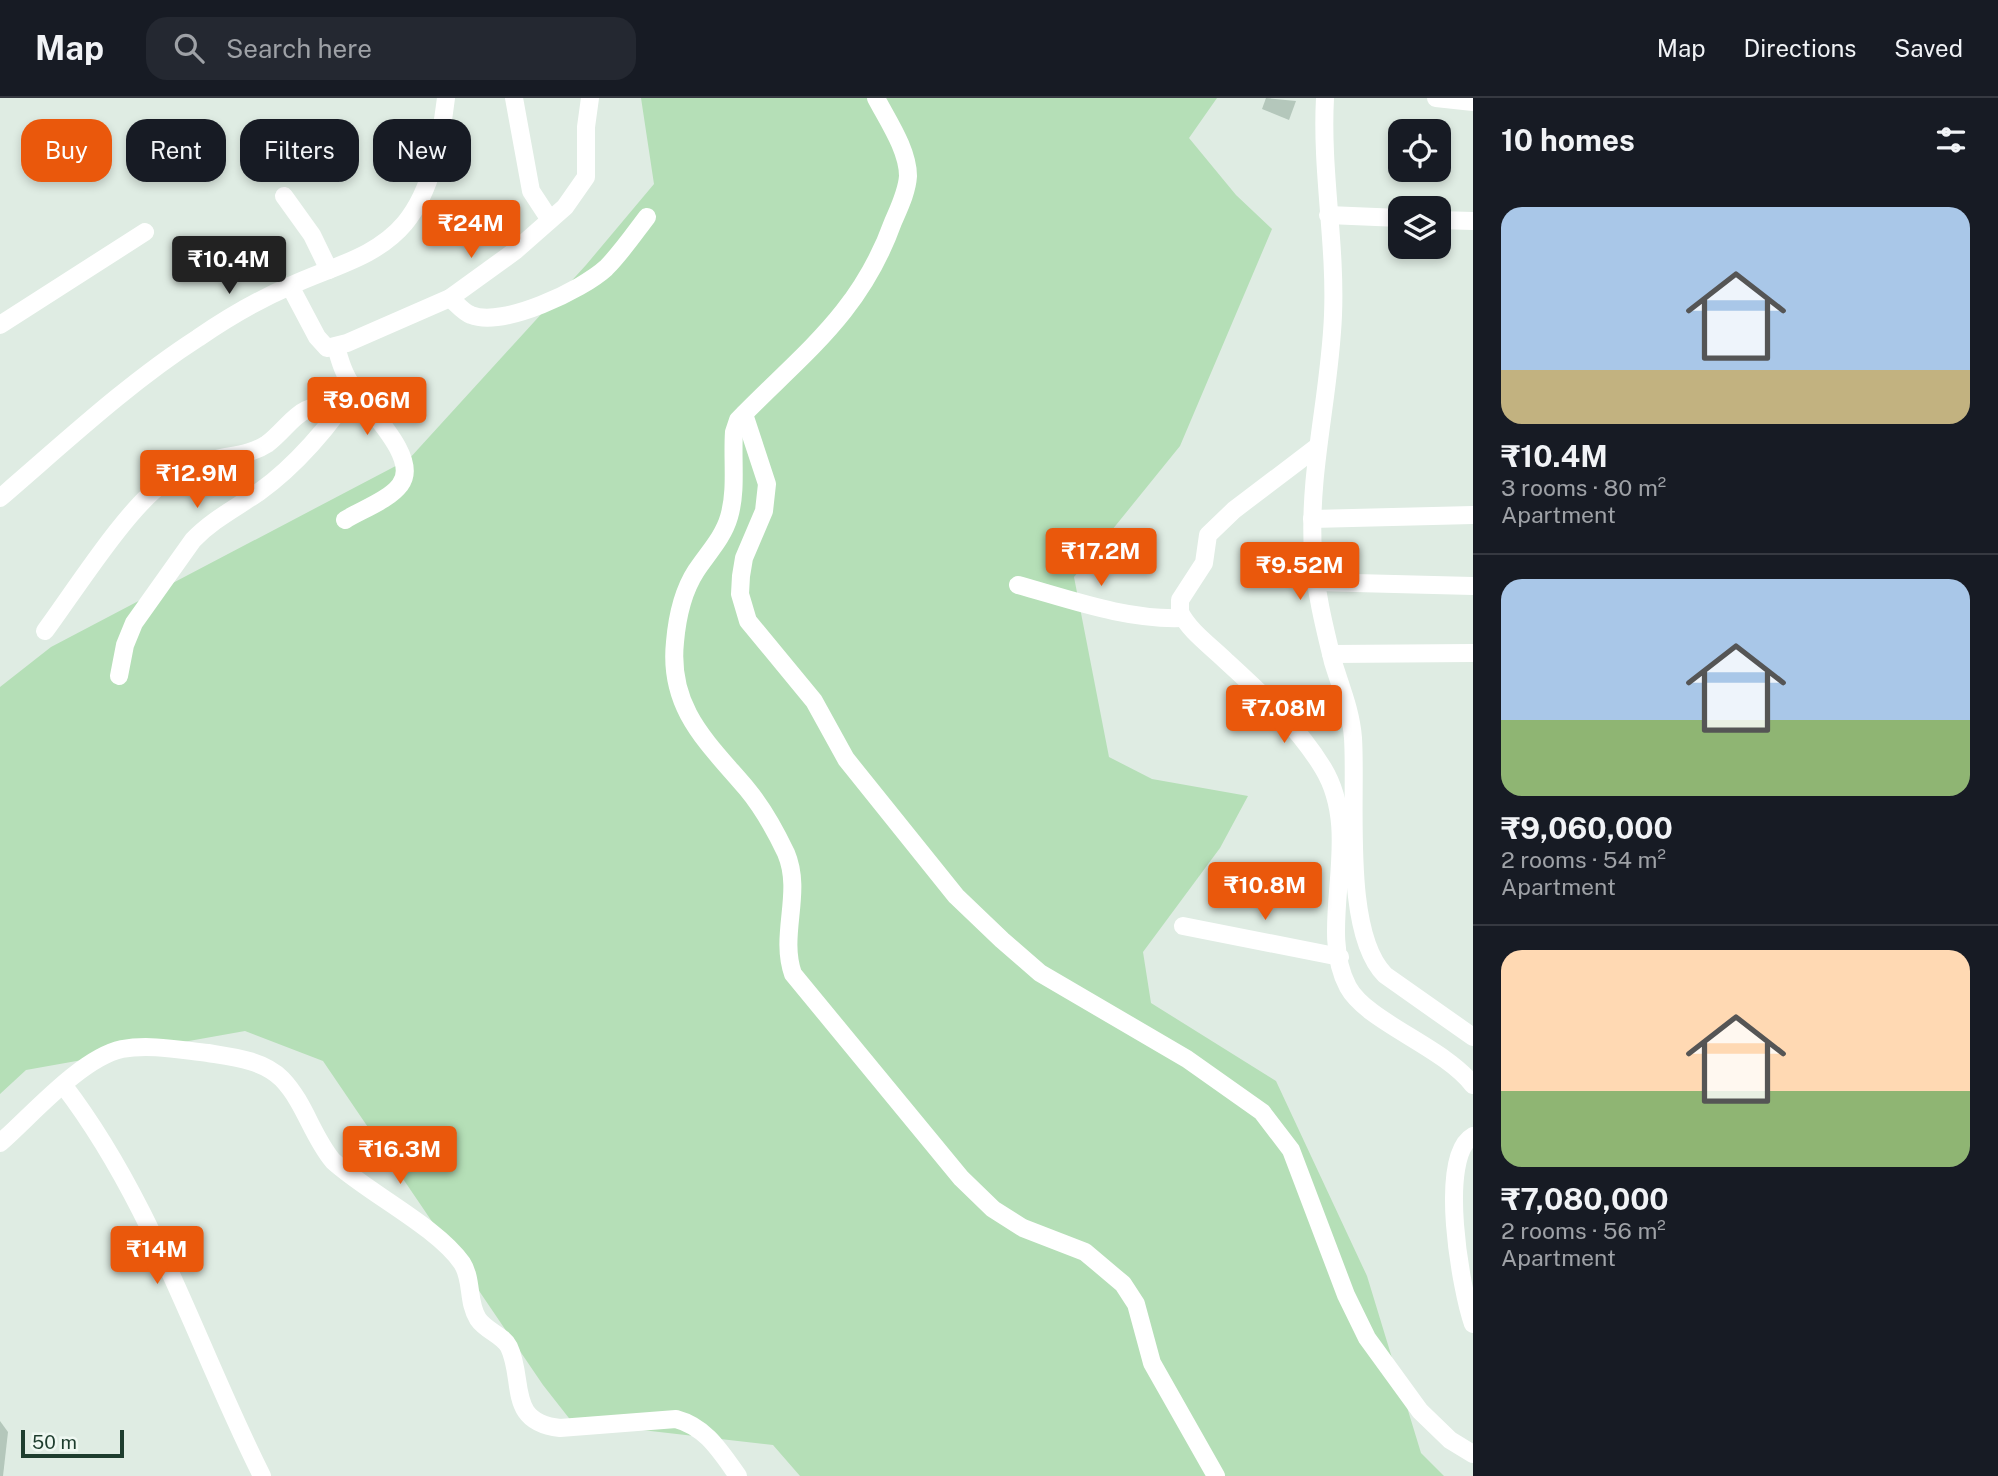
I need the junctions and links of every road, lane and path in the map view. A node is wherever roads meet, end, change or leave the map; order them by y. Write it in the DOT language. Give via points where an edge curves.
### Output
graph roads {
  1 [pos="446,98"];
  2 [pos="514,98"];
  3 [pos="590,98"];
  4 [pos="876,98"];
  5 [pos="1325,98"];
  6 [pos="1436,98"];
  7 [pos="1473,102"];
  8 [pos="284,196"];
  9 [pos="1328,215"];
  10 [pos="647,217"];
  11 [pos="1388,218"];
  12 [pos="550,220"];
  13 [pos="1451,220"];
  14 [pos="1473,221"];
  15 [pos="145,232"];
  16 [pos="329,270"];
  17 [pos="290,286"];
  18 [pos="450,298"];
  19 [pos="0,325"];
  20 [pos="336,347"];
  21 [pos="353,388"];
  22 [pos="339,408"];
  23 [pos="744,414"];
  24 [pos="1317,447"];
  25 [pos="0,498"];
  26 [pos="1473,515"];
  27 [pos="1312,519"];
  28 [pos="345,520"];
  29 [pos="1316,582"];
  30 [pos="1018,585"];
  31 [pos="1473,586"];
  32 [pos="1182,618"];
  33 [pos="44,631"];
  34 [pos="1473,653"];
  35 [pos="1331,654"];
  36 [pos="120,676"];
  37 [pos="1183,926"];
  38 [pos="1340,957"];
  39 [pos="1473,1037"];
  40 [pos="1473,1085"];
  41 [pos="64,1086"];
  42 [pos="1473,1136"];
  43 [pos="0,1143"];
  44 [pos="1473,1324"];
  45 [pos="1473,1454"];
  46 [pos="262,1476"];
  47 [pos="738,1476"];
  48 [pos="1216,1476"];
  1 -- 16 [label="street" via="423,194 405,222 370,253"];
  2 -- 12 [label="street" via="531,191"];
  3 -- 12 [label="street" via="586,177"];
  4 -- 23 [label="street" via="908,174 879,260 831,328"];
  5 -- 9 [label="street"];
  6 -- 7 [label="street"];
  8 -- 16 [label="street" via="312,235"];
  9 -- 11 [label="street"];
  9 -- 24 [label="street" via="1334,313"];
  10 -- 18 [label="street" via="607,267 539,305 472,316"];
  12 -- 18 [label="street"];
  13 -- 14 [label="street"];
  15 -- 19 [label="street"];
  16 -- 17 [label="street"];
  17 -- 20 [label="street" via="322,345"];
  17 -- 25 [label="street" via="195,339"];
  18 -- 20 [label="street"];
  20 -- 21 [label="street"];
  21 -- 22 [label="street"];
  21 -- 28 [label="street" via="404,458 405,469 398,488"];
  22 -- 33 [label="street" via="306,409 267,444 167,480 124,525"];
  22 -- 36 [label="street" via="282,474 193,540 129,633"];
  23 -- 45 [label="street" via="767,484 764,511 740,576 748,621 814,701 846,759 956,896 1002,940 1040,973 1187,1059 1262,1112 1291,1150 1367,1338 1420,1411 1450,1440"];
  23 -- 48 [label="street" via="734,432 729,517 683,599 674,644 676,682 684,709 722,763 749,791 785,851 794,885 789,946 793,974 961,1178 993,1209 1024,1228 1085,1252 1123,1284 1136,1304 1152,1363"];
  24 -- 27 [label="street"];
  24 -- 32 [label="street" via="1208,535 1201,570 1180,600"];
  26 -- 27 [label="street"];
  27 -- 29 [label="street"];
  29 -- 31 [label="street"];
  29 -- 35 [label="street"];
  30 -- 32 [label="street" via="1126,614"];
  32 -- 38 [label="street" via="1297,730 1325,771 1340,812"];
  34 -- 35 [label="street"];
  35 -- 39 [label="street" via="1348,702 1353,738 1358,903 1367,951 1385,975"];
  37 -- 38 [label="street"];
  38 -- 40 [label="street" via="1343,975 1356,998 1447,1060"];
  41 -- 43 [label="street"];
  41 -- 46 [label="street" via="146,1218"];
  41 -- 47 [label="street" via="93,1063 123,1049 170,1048 242,1058 268,1070 280,1077 303,1107 333,1161 461,1263 474,1312 506,1342 517,1390 533,1419 544,1427 560,1428 676,1419 692,1423"];
  42 -- 44 [label="street" via="1458,1154 1455,1198 1457,1247"];
}
